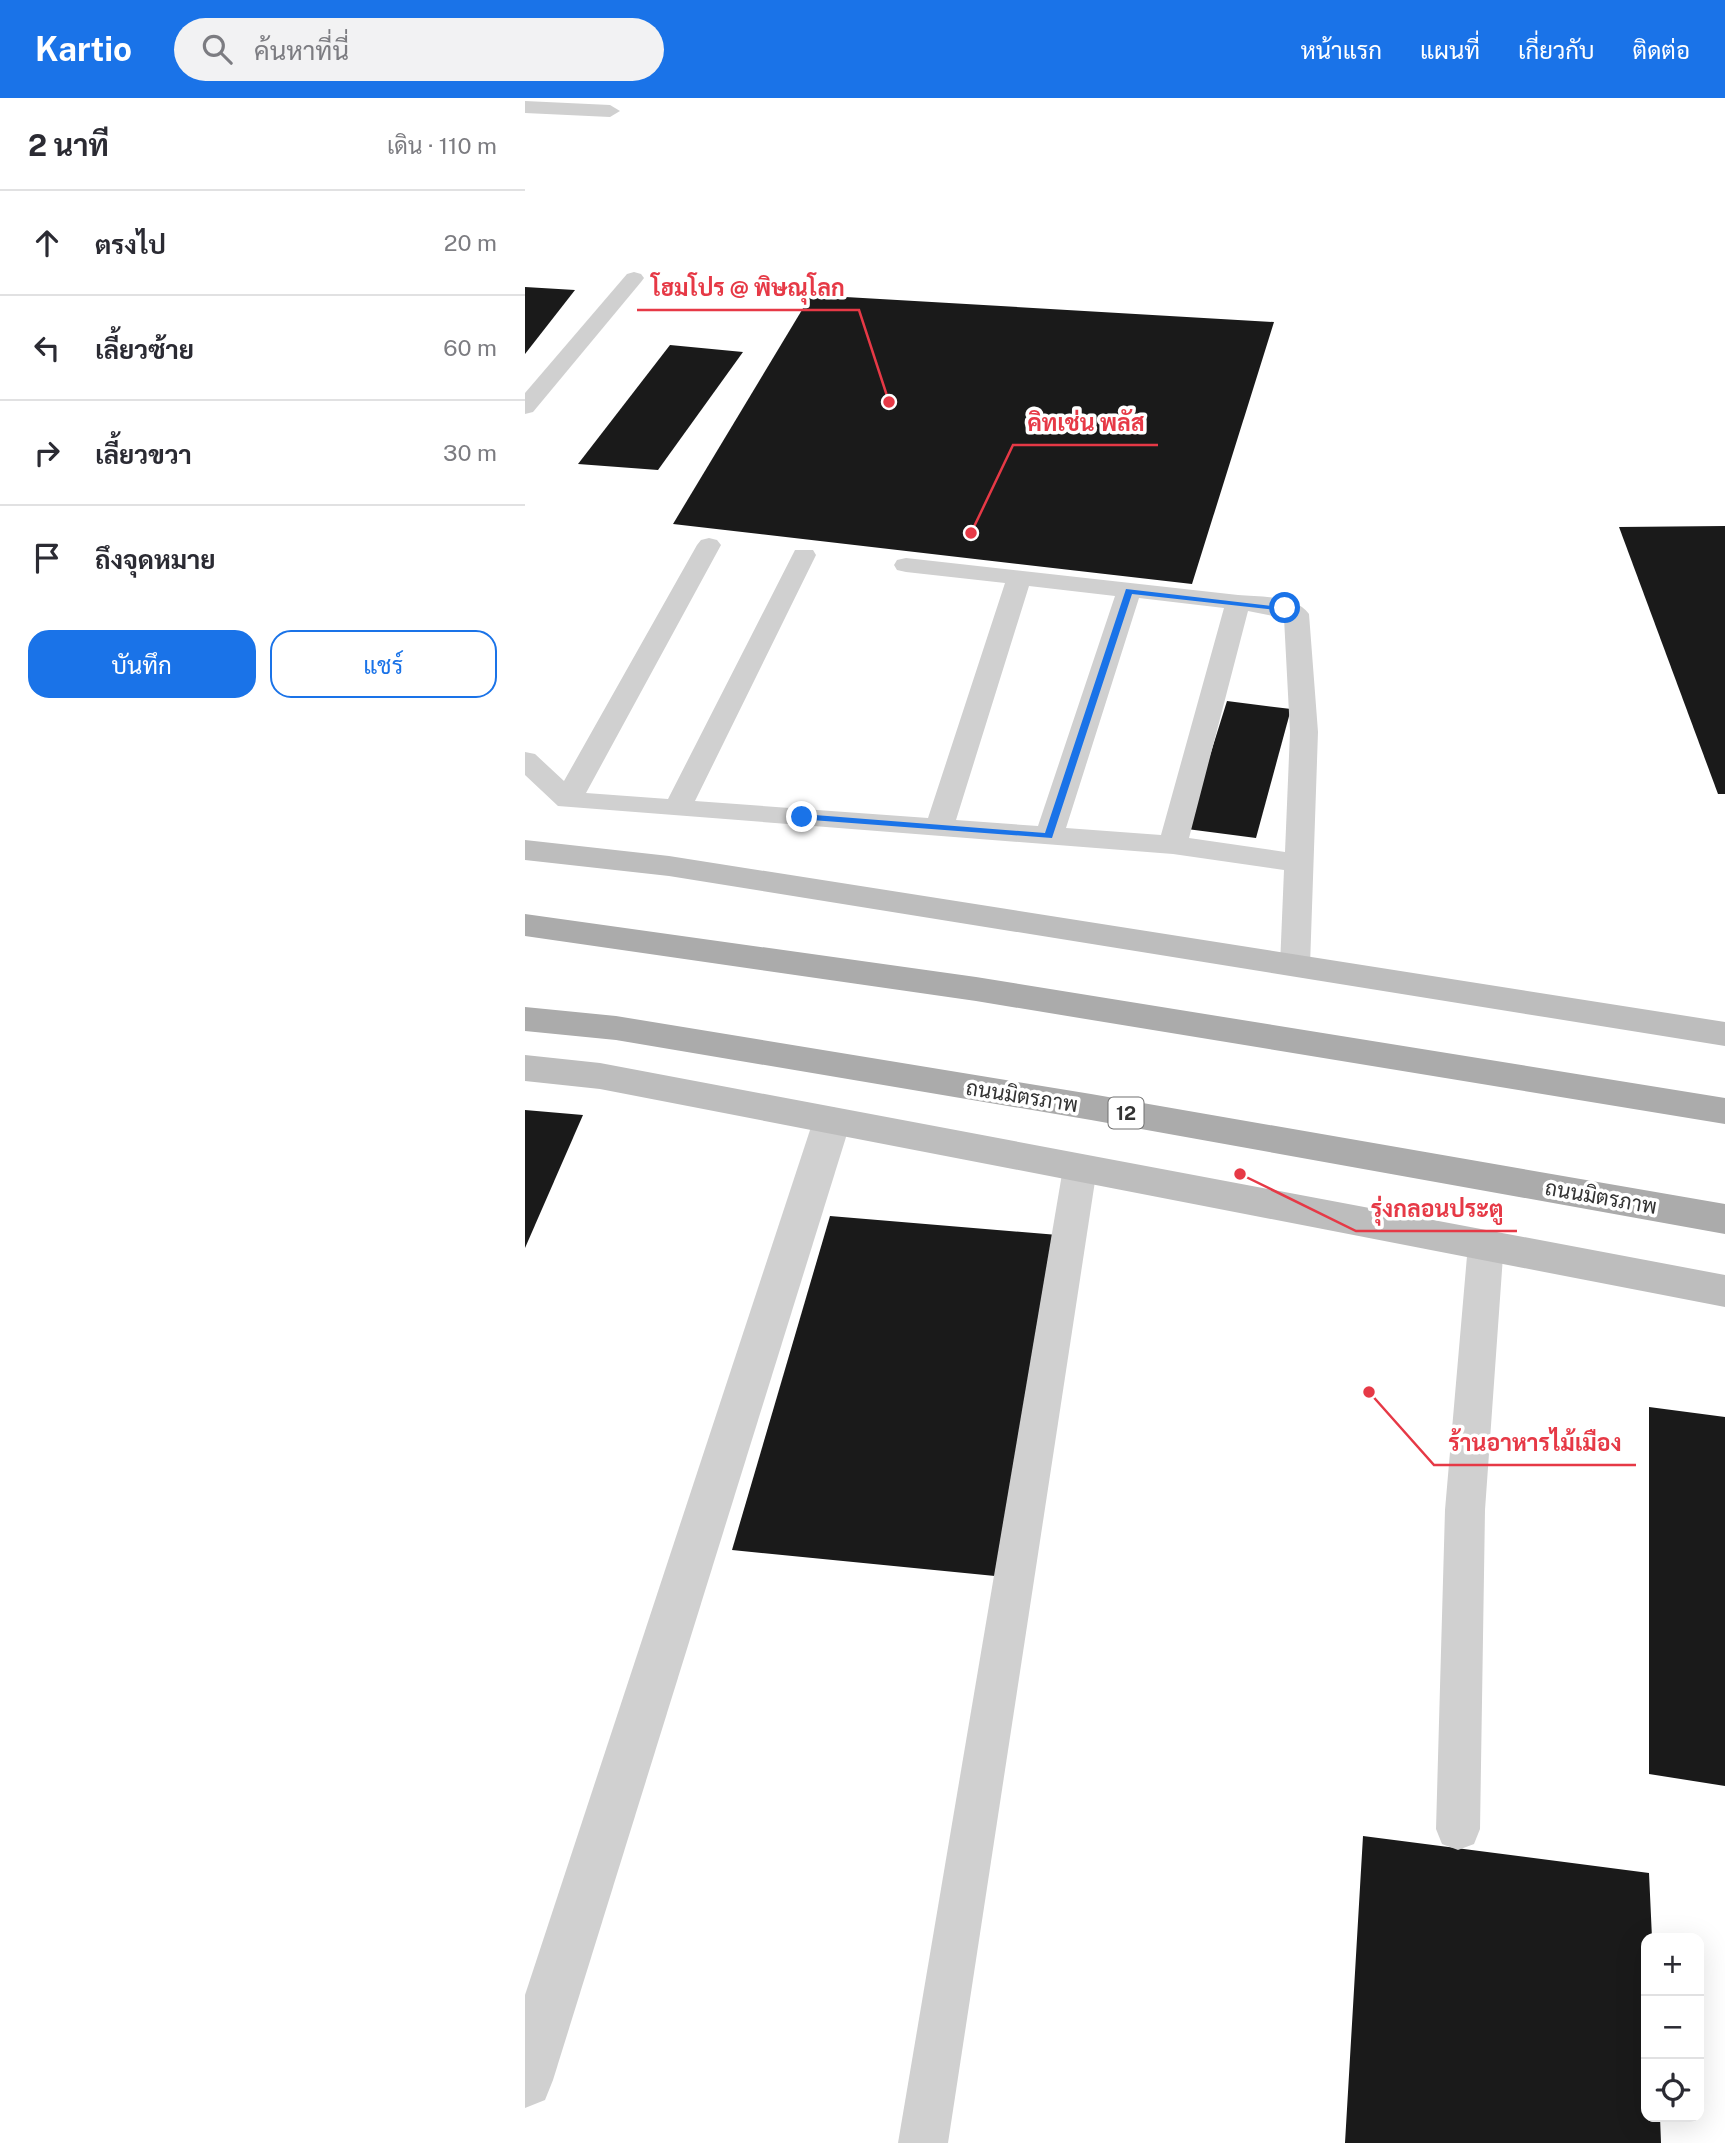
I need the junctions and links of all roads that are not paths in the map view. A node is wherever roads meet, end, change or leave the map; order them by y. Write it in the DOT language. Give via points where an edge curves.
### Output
graph roads {
  1 [pos="525,107"];
  2 [pos="610,111"];
  3 [pos="635,278"];
  4 [pos="525,407"];
  5 [pos="709,545"];
  6 [pos="804,555"];
  7 [pos="906,565"];
  8 [pos="1019,578"];
  9 [pos="1129,591"];
  10 [pos="1238,602"];
  11 [pos="525,760"];
  12 [pos="568,800"];
  13 [pos="677,808"];
  14 [pos="939,828"];
  15 [pos="1049,836"];
  16 [pos="1173,845"];
  17 [pos="525,850"];
  18 [pos="1300,863"];
  19 [pos="525,925"];
  20 [pos="1296,966"];
  21 [pos="525,1018"];
  22 [pos="1725,1034"];
  23 [pos="525,1068"];
  24 [pos="1725,1111"];
  25 [pos="832,1121"];
  26 [pos="1080,1168"];
  27 [pos="1725,1219"];
  28 [pos="1485,1256"];
  29 [pos="1725,1291"];
  30 [pos="1458,1829"];
  31 [pos="525,2080"];
  32 [pos="923,2143"];
  1 -- 2 [label="street"];
  3 -- 4 [label="lane"];
  5 -- 12 [label="lane"];
  6 -- 13 [label="lane"];
  7 -- 8 [label="lane"];
  8 -- 9 [label="lane"];
  8 -- 14 [label="lane"];
  9 -- 10 [label="lane"];
  9 -- 15 [label="lane"];
  10 -- 16 [label="lane"];
  10 -- 18 [label="lane" via="1285,608 1296,614 1304,732"];
  11 -- 12 [label="lane"];
  12 -- 13 [label="lane"];
  13 -- 14 [label="lane"];
  14 -- 15 [label="lane"];
  15 -- 16 [label="lane"];
  16 -- 18 [label="lane"];
  17 -- 20 [label="main road" via="669,866"];
  18 -- 20 [label="lane"];
  19 -- 24 [label="main road" via="1119,1009"];
  20 -- 22 [label="main road"];
  21 -- 27 [label="main road, ถนนมิตรภาพ / 12" via="616,1028 1077,1105"];
  23 -- 25 [label="main road" via="600,1076"];
  25 -- 26 [label="main road"];
  25 -- 31 [label="street"];
  26 -- 29 [label="main road"];
  26 -- 32 [label="lane"];
  28 -- 30 [label="lane" via="1465,1510"];
}
